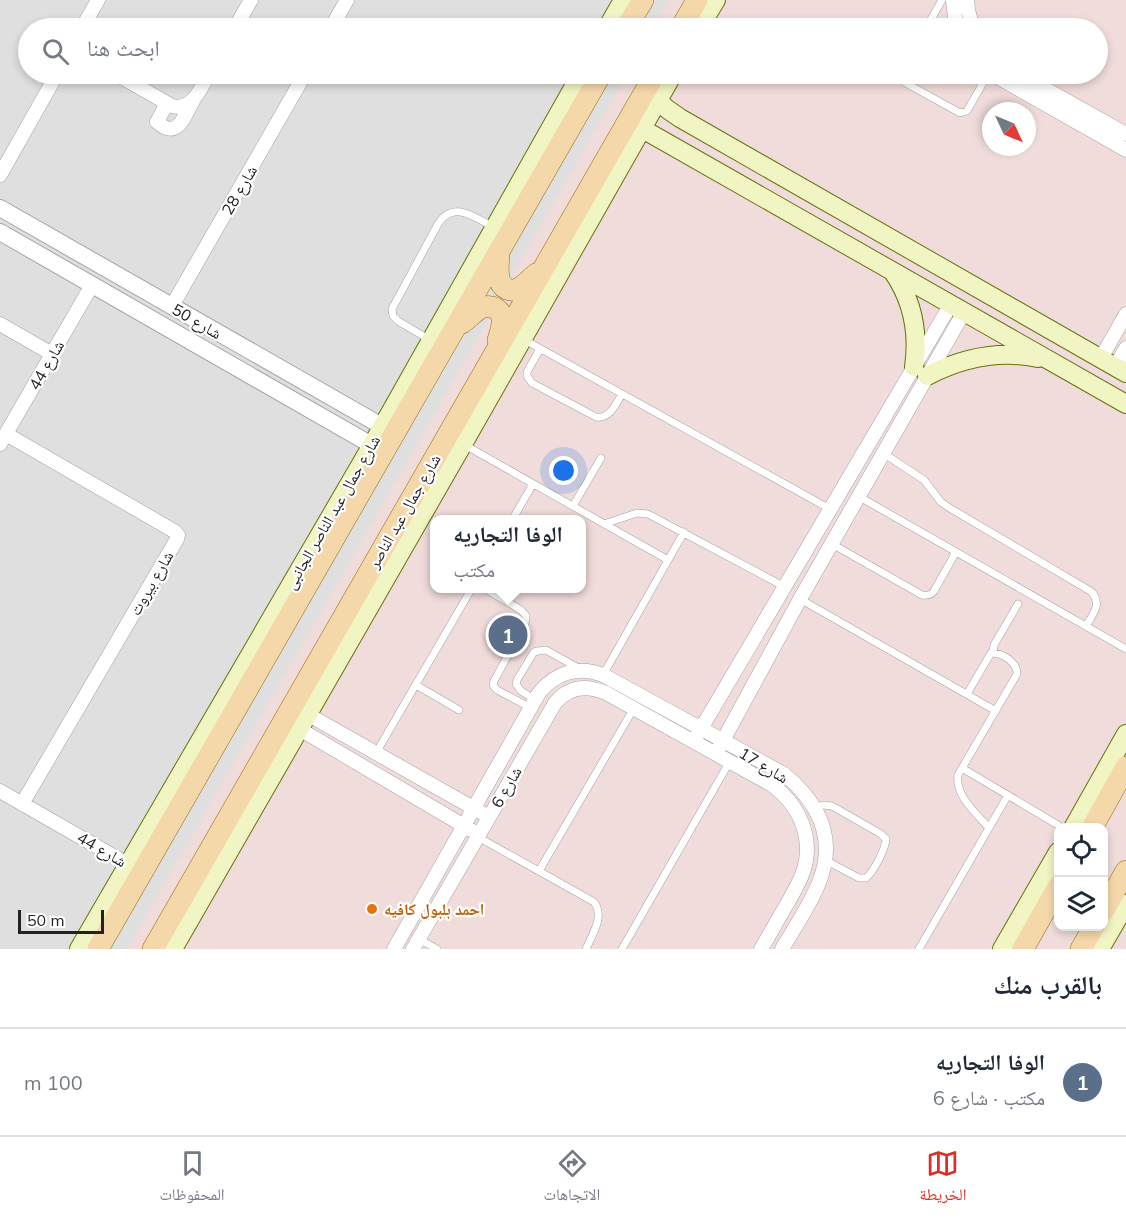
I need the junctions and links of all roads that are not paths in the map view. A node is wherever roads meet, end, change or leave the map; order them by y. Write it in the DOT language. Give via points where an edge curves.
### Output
graph roads {
  1 [pos="98,0"];
  2 [pos="251,0"];
  3 [pos="347,0"];
  4 [pos="623,0"];
  5 [pos="643,0"];
  6 [pos="698,0"];
  7 [pos="716,0"];
  8 [pos="942,0"];
  9 [pos="953,0"];
  10 [pos="967,0"];
  11 [pos="88,18"];
  12 [pos="241,18"];
  13 [pos="337,18"];
  14 [pos="613,18"];
  15 [pos="632,18"];
  16 [pos="687,18"];
  17 [pos="705,18"];
  18 [pos="932,18"];
  19 [pos="956,18"];
  20 [pos="970,18"];
  21 [pos="51,84"];
  22 [pos="133,84"];
  23 [pos="203,84"];
  24 [pos="299,84"];
  25 [pos="585,84"];
  26 [pos="585,84"];
  27 [pos="908,84"];
  28 [pos="982,84"];
  29 [pos="1010,84"];
  30 [pos="1037,84"];
  31 [pos="653,88"];
  32 [pos="193,101"];
  33 [pos="166,103"];
  34 [pos="635,124"];
  35 [pos="1126,134"];
  36 [pos="1126,150"];
  37 [pos="0,175"];
  38 [pos="0,208"];
  39 [pos="495,227"];
  40 [pos="0,232"];
  41 [pos="500,250"];
  42 [pos="546,265"];
  43 [pos="892,270"];
  44 [pos="92,285"];
  45 [pos="172,306"];
  46 [pos="957,308"];
  47 [pos="1126,314"];
  48 [pos="0,324"];
  49 [pos="455,328"];
  50 [pos="523,339"];
  51 [pos="430,340"];
  52 [pos="1126,348"];
  53 [pos="540,349"];
  54 [pos="496,352"];
  55 [pos="52,354"];
  56 [pos="1047,359"];
  57 [pos="1114,366"];
  58 [pos="920,371"];
  59 [pos="622,394"];
  60 [pos="1126,405"];
  61 [pos="388,430"];
  62 [pos="3,439"];
  63 [pos="463,444"];
  64 [pos="378,449"];
  65 [pos="883,453"];
  66 [pos="601,458"];
  67 [pos="437,472"];
  68 [pos="533,484"];
  69 [pos="858,496"];
  70 [pos="573,506"];
  71 [pos="830,509"];
  72 [pos="514,515"];
  73 [pos="604,524"];
  74 [pos="684,532"];
  75 [pos="831,544"];
  76 [pos="956,552"];
  77 [pos="668,560"];
  78 [pos="785,587"];
  79 [pos="469,593"];
  80 [pos="492,593"];
  81 [pos="800,599"];
  82 [pos="1018,604"];
  83 [pos="1086,626"];
  84 [pos="1126,649"];
  85 [pos="993,653"];
  86 [pos="582,670"];
  87 [pos="603,675"];
  88 [pos="416,685"];
  89 [pos="967,694"];
  90 [pos="533,704"];
  91 [pos="634,708"];
  92 [pos="459,710"];
  93 [pos="996,711"];
  94 [pos="296,717"];
  95 [pos="702,729"];
  96 [pos="1126,734"];
  97 [pos="694,741"];
  98 [pos="723,741"];
  99 [pos="376,753"];
  100 [pos="716,753"];
  101 [pos="730,761"];
  102 [pos="1126,767"];
  103 [pos="962,768"];
  104 [pos="0,791"];
  105 [pos="1008,795"];
  106 [pos="457,799"];
  107 [pos="22,804"];
  108 [pos="474,808"];
  109 [pos="815,808"];
  110 [pos="447,816"];
  111 [pos="489,817"];
  112 [pos="1055,823"];
  113 [pos="1076,823"];
  114 [pos="1095,823"];
  115 [pos="464,826"];
  116 [pos="989,828"];
  117 [pos="478,836"];
  118 [pos="1126,859"];
  119 [pos="825,860"];
  120 [pos="1054,861"];
  121 [pos="135,868"];
  122 [pos="539,871"];
  123 [pos="1126,871"];
  124 [pos="1108,874"];
  125 [pos="1054,895"];
  126 [pos="1108,903"];
  127 [pos="1126,904"];
  128 [pos="1054,909"];
  129 [pos="1040,919"];
  130 [pos="1084,931"];
  131 [pos="1091,931"];
  132 [pos="416,944"];
  133 [pos="102,946"];
  134 [pos="158,948"];
  135 [pos="79,949"];
  136 [pos="394,949"];
  137 [pos="437,949"];
  138 [pos="585,949"];
  139 [pos="622,949"];
  140 [pos="761,949"];
  141 [pos="782,949"];
  142 [pos="919,949"];
  143 [pos="1002,949"];
  144 [pos="1023,949"];
  145 [pos="1080,949"];
  146 [pos="1100,949"];
  1 -- 11 [label="street"];
  2 -- 12 [label="street"];
  3 -- 13 [label="street"];
  4 -- 14 [label="main road"];
  5 -- 15 [label="main road"];
  6 -- 16 [label="main road"];
  7 -- 17 [label="main road"];
  8 -- 18 [label="lane"];
  9 -- 19 [label="street"];
  10 -- 20 [label="street"];
  21 -- 37 [label="street"];
  22 -- 33 [label="street"];
  23 -- 32 [label="street"];
  24 -- 45 [label="street, شارع 28"];
  25 -- 39 [label="main road, شارع جمال عبد الناصر الجانبى"];
  26 -- 41 [label="main road"];
  27 -- 28 [label="lane" via="960,113 967,111"];
  29 -- 36 [label="street"];
  30 -- 35 [label="street"];
  31 -- 34 [label="main road, شارع جمال عبد الناصر"];
  31 -- 57 [label="main road" via="680,118"];
  32 -- 33 [label="street" via="183,107"];
  32 -- 33 [label="street" via="172,130 157,123"];
  34 -- 42 [label="main road, شارع جمال عبد الناصر"];
  34 -- 43 [label="main road"];
  34 -- 50 [label="main road"];
  38 -- 45 [label="street, شارع 50"];
  39 -- 51 [label="main road, شارع جمال عبد الناصر الجانبى"];
  39 -- 51 [label="lane" via="461,211 450,213 438,224 392,309 395,319"];
  40 -- 44 [label="street, شارع 50"];
  41 -- 42 [label="main road" via="499,279 508,289 520,288"];
  41 -- 49 [label="main road"];
  42 -- 54 [label="main road, شارع جمال عبد الناصر"];
  43 -- 46 [label="main road"];
  43 -- 58 [label="main road" via="913,316"];
  44 -- 55 [label="street, شارع 44"];
  44 -- 64 [label="street, شارع 50"];
  45 -- 61 [label="street, شارع 50"];
  46 -- 56 [label="main road"];
  46 -- 58 [label="street"];
  47 -- 57 [label="street"];
  48 -- 55 [label="street"];
  49 -- 54 [label="main road" via="482,308 496,308 502,320"];
  49 -- 61 [label="main road"];
  50 -- 53 [label="lane"];
  50 -- 63 [label="main road"];
  51 -- 61 [label="main road, شارع جمال عبد الناصر الجانبى"];
  52 -- 57 [label="street"];
  53 -- 59 [label="lane"];
  53 -- 59 [label="lane" via="528,372 532,383 601,418 609,414"];
  54 -- 67 [label="main road, شارع جمال عبد الناصر"];
  55 -- 62 [label="street, شارع 44"];
  56 -- 58 [label="main road" via="986,356"];
  56 -- 60 [label="main road"];
  58 -- 65 [label="street"];
  58 -- 71 [label="street"];
  59 -- 71 [label="lane"];
  61 -- 64 [label="main road"];
  62 -- 107 [label="street, شارع بيروت" via="178,535"];
  63 -- 67 [label="main road"];
  63 -- 68 [label="lane"];
  64 -- 121 [label="main road"];
  65 -- 69 [label="street"];
  65 -- 83 [label="lane" via="924,480 948,507 1092,591 1097,607"];
  66 -- 70 [label="lane"];
  67 -- 94 [label="main road, شارع جمال عبد الناصر"];
  68 -- 70 [label="lane"];
  68 -- 72 [label="lane"];
  69 -- 75 [label="street"];
  69 -- 76 [label="lane"];
  70 -- 73 [label="lane"];
  71 -- 78 [label="street"];
  73 -- 74 [label="lane" via="642,513"];
  73 -- 77 [label="lane"];
  74 -- 77 [label="lane"];
  74 -- 78 [label="lane"];
  75 -- 76 [label="lane" via="926,596 934,591"];
  75 -- 81 [label="street"];
  76 -- 83 [label="lane"];
  77 -- 87 [label="lane"];
  78 -- 95 [label="street"];
  79 -- 88 [label="lane"];
  80 -- 90 [label="lane" via="526,616 494,687"];
  81 -- 89 [label="lane"];
  81 -- 98 [label="street"];
  82 -- 85 [label="lane"];
  83 -- 84 [label="lane"];
  85 -- 89 [label="lane"];
  85 -- 93 [label="lane" via="1013,662 1017,671"];
  86 -- 87 [label="street"];
  86 -- 90 [label="street, شارع 6" via="555,678"];
  86 -- 90 [label="lane" via="546,651 534,652 516,684"];
  87 -- 95 [label="street, شارع 17"];
  88 -- 92 [label="lane"];
  88 -- 99 [label="lane"];
  89 -- 93 [label="lane"];
  90 -- 108 [label="street, شارع 6"];
  91 -- 97 [label="street, شارع 17"];
  91 -- 111 [label="street, شارع 6" via="594,688 564,694 551,708"];
  91 -- 122 [label="lane"];
  93 -- 103 [label="lane"];
  94 -- 99 [label="street"];
  94 -- 110 [label="street"];
  94 -- 134 [label="main road, شارع جمال عبد الناصر"];
  95 -- 97 [label="street"];
  95 -- 98 [label="street, شارع 17"];
  96 -- 113 [label="main road"];
  97 -- 100 [label="street, شارع 17"];
  98 -- 100 [label="street"];
  98 -- 109 [label="street, شارع 17" via="784,774"];
  99 -- 106 [label="street"];
  100 -- 101 [label="street, شارع 17"];
  101 -- 139 [label="lane"];
  101 -- 140 [label="street, شارع 17" via="786,796 801,819 806,837 803,874"];
  102 -- 114 [label="main road"];
  103 -- 105 [label="lane"];
  103 -- 116 [label="lane" via="958,780 961,795"];
  104 -- 107 [label="street, شارع 44"];
  105 -- 112 [label="lane"];
  105 -- 116 [label="lane"];
  106 -- 108 [label="street"];
  106 -- 110 [label="street"];
  107 -- 121 [label="street, شارع 44"];
  108 -- 111 [label="street"];
  108 -- 115 [label="street, شارع 6"];
  109 -- 119 [label="street, شارع 17" via="825,838"];
  109 -- 119 [label="lane" via="832,806 886,839 872,873 866,878"];
  110 -- 115 [label="street"];
  111 -- 117 [label="street, شارع 6"];
  115 -- 117 [label="street"];
  115 -- 136 [label="street, شارع 6"];
  116 -- 142 [label="lane"];
  117 -- 122 [label="lane"];
  117 -- 132 [label="street, شارع 6"];
  118 -- 124 [label="main road"];
  119 -- 141 [label="street, شارع 17" via="815,890"];
  120 -- 143 [label="main road"];
  121 -- 133 [label="main road"];
  121 -- 135 [label="main road"];
  122 -- 138 [label="lane" via="597,905 600,915"];
  123 -- 126 [label="main road"];
  125 -- 129 [label="main road"];
  127 -- 146 [label="main road"];
  128 -- 129 [label="main road"];
  129 -- 144 [label="main road"];
  130 -- 145 [label="main road"];
  131 -- 145 [label="main road"];
  132 -- 137 [label="lane"];
}
